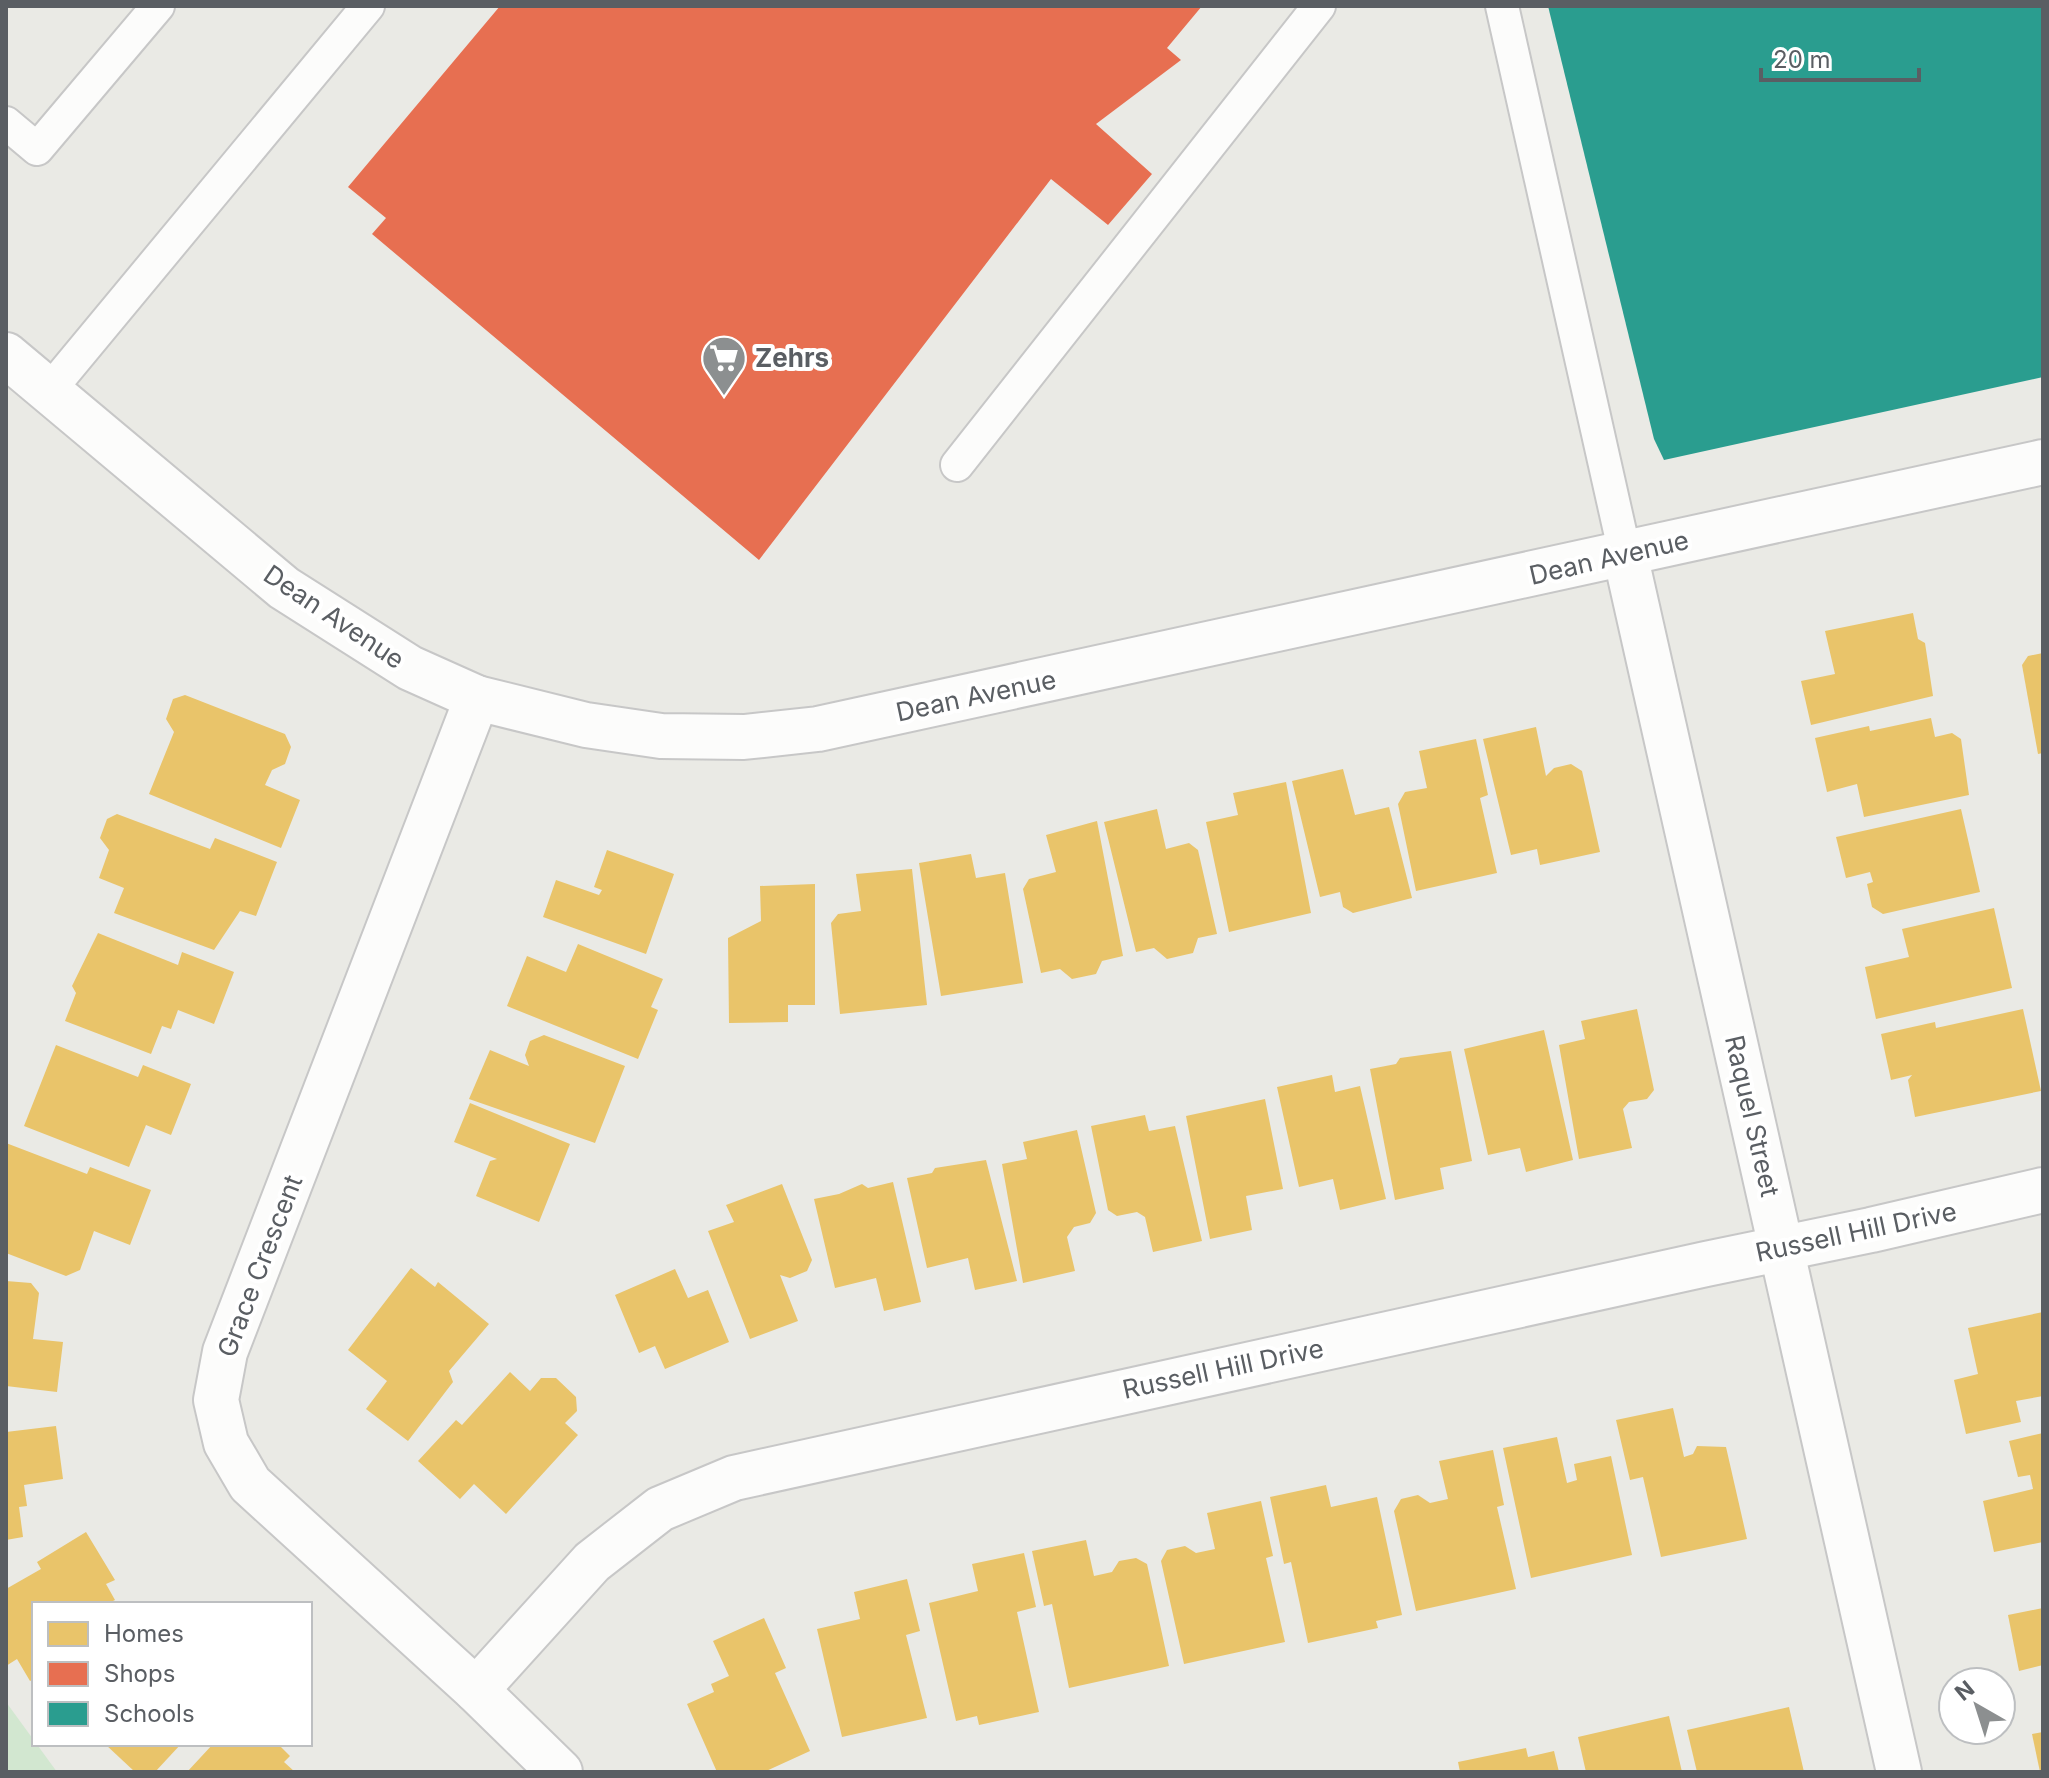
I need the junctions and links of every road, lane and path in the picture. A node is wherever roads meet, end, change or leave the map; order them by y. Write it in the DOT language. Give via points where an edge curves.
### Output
graph roads {
  1 [pos="158,6"];
  2 [pos="368,6"];
  3 [pos="1319,6"];
  4 [pos="1502,6"];
  5 [pos="6,123"];
  6 [pos="6,355"];
  7 [pos="48,392"];
  8 [pos="2043,462"];
  9 [pos="957,465"];
  10 [pos="1625,554"];
  11 [pos="477,698"];
  12 [pos="2043,1190"];
  13 [pos="1781,1248"];
  14 [pos="476,1690"];
  15 [pos="560,1772"];
  16 [pos="1899,1772"];
  1 -- 5 [label="lane" via="37,149"];
  2 -- 7 [label="lane"];
  3 -- 9 [label="lane"];
  4 -- 10 [label="lane"];
  6 -- 7 [label="street, Dean Avenue"];
  7 -- 11 [label="street, Dean Avenue" via="284,588 410,668"];
  8 -- 10 [label="street, Dean Avenue"];
  10 -- 11 [label="street, Dean Avenue" via="818,729 744,737 661,736 586,725"];
  10 -- 13 [label="street, Raquel Street"];
  11 -- 14 [label="street, Grace Crescent" via="225,1352 216,1400 226,1443 250,1484"];
  12 -- 13 [label="street, Russell Hill Drive"];
  13 -- 14 [label="street, Russell Hill Drive" via="734,1478 660,1509 592,1562"];
  13 -- 16 [label="street, Raquel Street"];
  14 -- 15 [label="street, Grace Crescent"];
}
